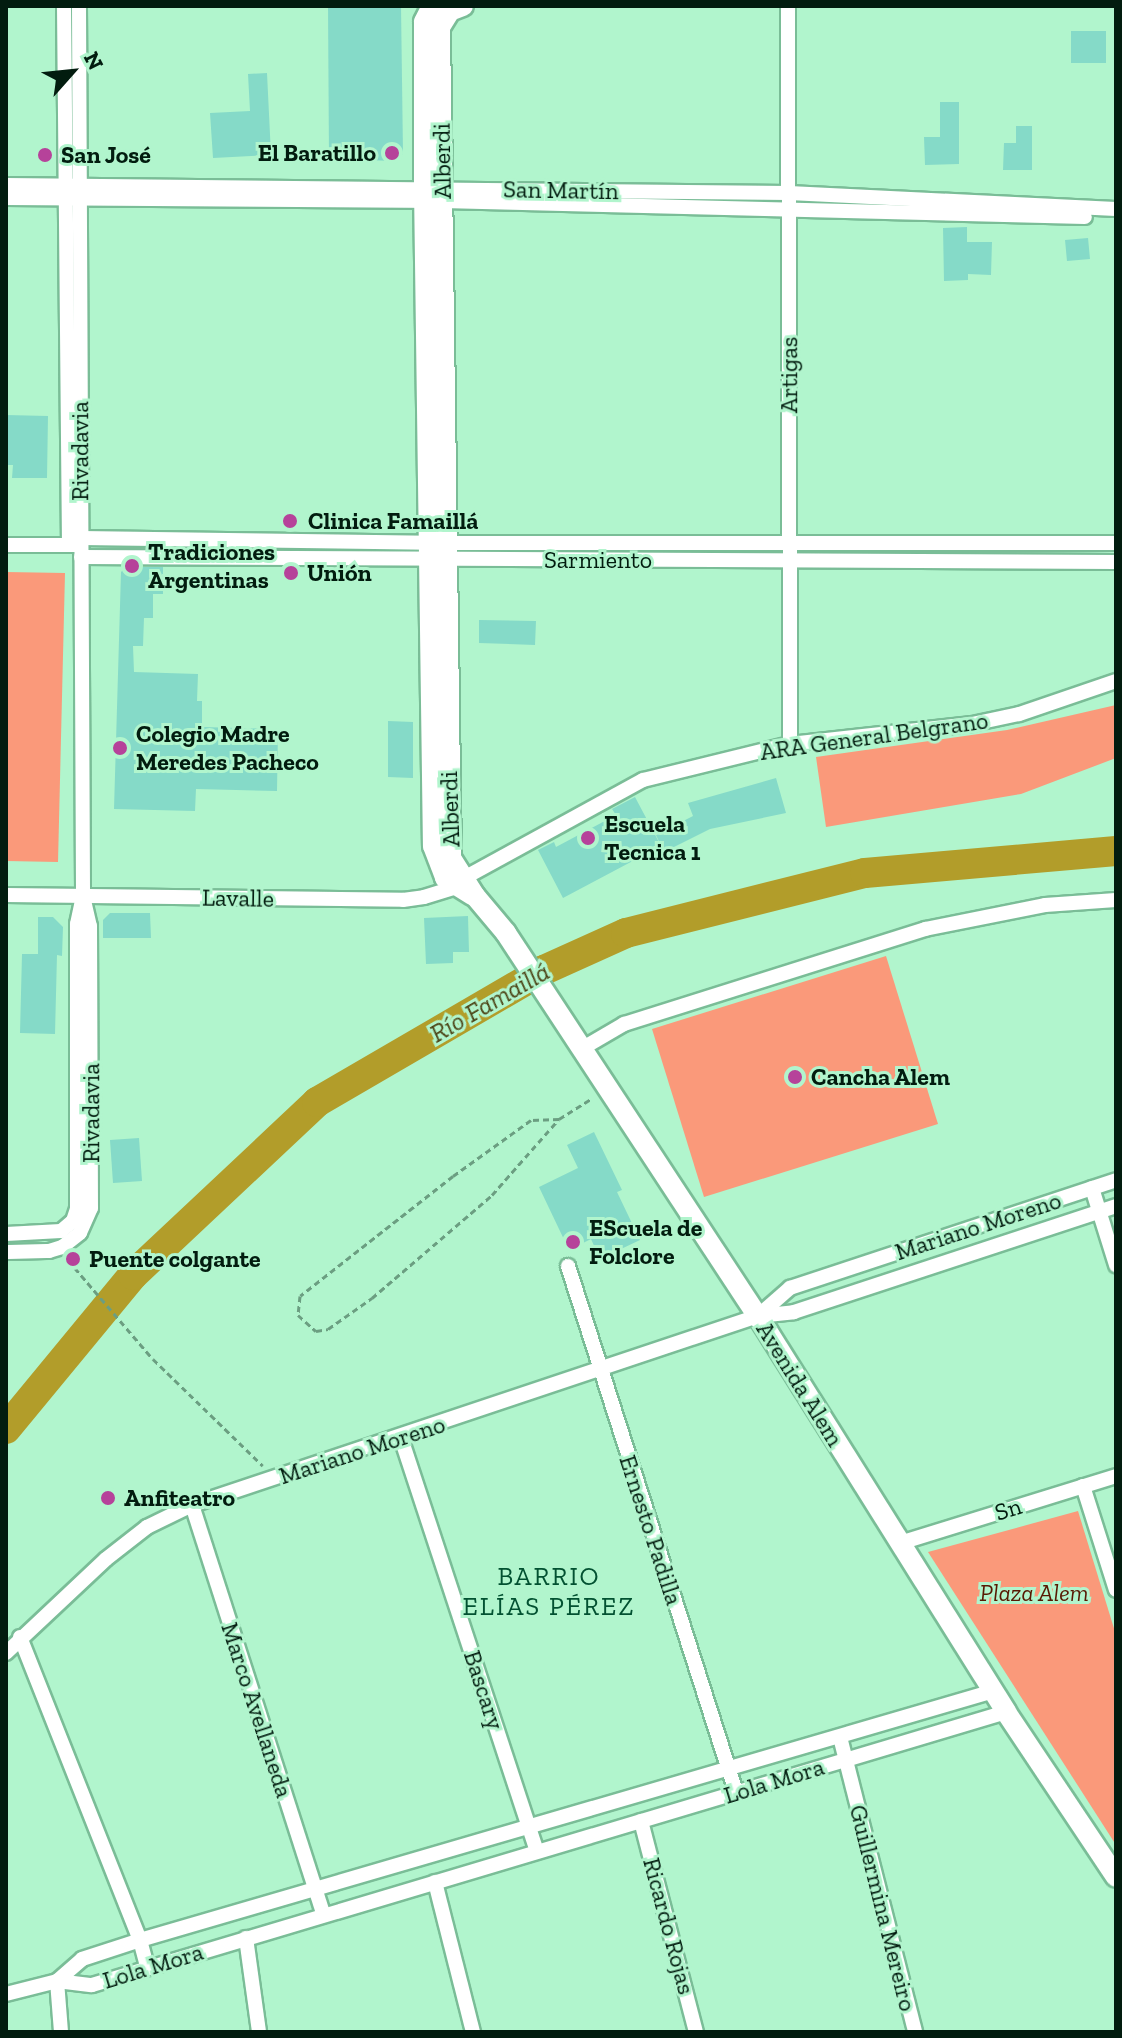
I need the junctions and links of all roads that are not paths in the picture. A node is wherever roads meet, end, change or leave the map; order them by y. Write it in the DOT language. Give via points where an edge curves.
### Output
graph roads {
  1 [pos="64,6"];
  2 [pos="79,6"];
  3 [pos="432,6"];
  4 [pos="463,6"];
  5 [pos="788,6"];
  6 [pos="6,185"];
  7 [pos="72,192"];
  8 [pos="433,194"];
  9 [pos="6,198"];
  10 [pos="789,200"];
  11 [pos="1116,209"];
  12 [pos="1116,218"];
  13 [pos="788,542"];
  14 [pos="1116,543"];
  15 [pos="6,545"];
  16 [pos="78,546"];
  17 [pos="437,552"];
  18 [pos="788,558"];
  19 [pos="1116,562"];
  20 [pos="1116,681"];
  21 [pos="790,744"];
  22 [pos="460,883"];
  23 [pos="6,895"];
  24 [pos="83,896"];
  25 [pos="475,896"];
  26 [pos="1116,900"];
  27 [pos="579,1043"];
  28 [pos="1116,1180"];
  29 [pos="1092,1188"];
  30 [pos="1116,1206"];
  31 [pos="1100,1211"];
  32 [pos="75,1230"];
  33 [pos="6,1234"];
  34 [pos="6,1252"];
  35 [pos="1116,1265"];
  36 [pos="568,1266"];
  37 [pos="758,1316"];
  38 [pos="600,1370"];
  39 [pos="401,1438"];
  40 [pos="1116,1476"];
  41 [pos="1083,1486"];
  42 [pos="192,1505"];
  43 [pos="900,1543"];
  44 [pos="1116,1590"];
  45 [pos="20,1637"];
  46 [pos="6,1653"];
  47 [pos="994,1691"];
  48 [pos="1006,1712"];
  49 [pos="840,1737"];
  50 [pos="845,1760"];
  51 [pos="727,1770"];
  52 [pos="736,1792"];
  53 [pos="641,1821"];
  54 [pos="529,1827"];
  55 [pos="537,1851"];
  56 [pos="1114,1869"];
  57 [pos="435,1882"];
  58 [pos="315,1890"];
  59 [pos="323,1914"];
  60 [pos="246,1938"];
  61 [pos="140,1940"];
  62 [pos="147,1966"];
  63 [pos="57,1981"];
  64 [pos="6,1994"];
  65 [pos="61,2032"];
  66 [pos="259,2032"];
  67 [pos="473,2032"];
  68 [pos="696,2032"];
  69 [pos="915,2032"];
  1 -- 7 [label="street, Rivadavia"];
  2 -- 7 [label="street, Rivadavia"];
  3 -- 8 [label="street, Alberdi" via="424,22"];
  4 -- 8 [label="street, Alberdi" via="450,11 440,27"];
  5 -- 10 [label="street, Artigas"];
  6 -- 7 [label="street, San Martín"];
  7 -- 8 [label="street, San Martín"];
  7 -- 9 [label="street, San Martín"];
  7 -- 16 [label="street, Rivadavia"];
  8 -- 10 [label="street, San Martín"];
  8 -- 17 [label="street, Alberdi"];
  10 -- 11 [label="street, San Martín"];
  10 -- 12 [label="street, San Martín"];
  10 -- 13 [label="street, Artigas"];
  13 -- 14 [label="street, Sarmiento"];
  13 -- 17 [label="street, Sarmiento"];
  13 -- 18 [label="street, Artigas"];
  15 -- 16 [label="street, Sarmiento"];
  16 -- 17 [label="street, Sarmiento"];
  16 -- 24 [label="street, Rivadavia"];
  17 -- 18 [label="street, Sarmiento"];
  17 -- 22 [label="street, Alberdi" via="451,858"];
  18 -- 19 [label="street, Sarmiento"];
  18 -- 21 [label="street, Artigas"];
  20 -- 21 [label="street, ARA General Belgrano" via="1042,708 972,724"];
  21 -- 22 [label="street, ARA General Belgrano" via="643,780"];
  22 -- 24 [label="street, Lavalle" via="403,900"];
  22 -- 25 [label="street, Alberdi"];
  23 -- 24 [label="street, Lavalle"];
  24 -- 32 [label="street, Rivadavia" via="77,924"];
  25 -- 27 [label="street, Avenida Alem"];
  26 -- 27 [label="street" via="1045,905 925,929"];
  27 -- 37 [label="street, Avenida Alem"];
  28 -- 29 [label="street, Mariano Moreno"];
  29 -- 31 [label="street"];
  29 -- 37 [label="street, Mariano Moreno" via="790,1288"];
  30 -- 31 [label="street, Mariano Moreno"];
  31 -- 35 [label="street"];
  31 -- 37 [label="street, Mariano Moreno" via="794,1312"];
  32 -- 33 [label="street"];
  32 -- 34 [label="street" via="59,1248"];
  36 -- 38 [label="street, Ernesto Padilla"];
  37 -- 38 [label="street, Mariano Moreno"];
  37 -- 43 [label="street, Avenida Alem"];
  38 -- 39 [label="street, Mariano Moreno"];
  38 -- 51 [label="street, Ernesto Padilla"];
  39 -- 42 [label="street, Mariano Moreno"];
  39 -- 54 [label="street, Bascary"];
  40 -- 41 [label="street, Sn"];
  41 -- 43 [label="street, Sn"];
  41 -- 44 [label="street"];
  42 -- 45 [label="street, Mariano Moreno" via="137,1535"];
  42 -- 58 [label="street, Marco Avellaneda"];
  43 -- 47 [label="street, Avenida Alem"];
  45 -- 46 [label="street, Mariano Moreno"];
  45 -- 61 [label="street"];
  47 -- 48 [label="street, Avenida Alem"];
  47 -- 49 [label="street, Lola Mora"];
  48 -- 50 [label="street, Lola Mora"];
  48 -- 56 [label="street, Avenida Alem"];
  49 -- 50 [label="street, Guillermina Mereiro"];
  49 -- 51 [label="street, Lola Mora"];
  50 -- 52 [label="street, Lola Mora"];
  50 -- 69 [label="street, Guillermina Mereiro"];
  51 -- 52 [label="street, Ernesto Padilla"];
  51 -- 54 [label="street, Lola Mora"];
  52 -- 53 [label="street, Lola Mora"];
  53 -- 55 [label="street, Lola Mora"];
  53 -- 68 [label="street, Ricardo Rojas"];
  54 -- 55 [label="street, Bascary"];
  54 -- 58 [label="street, Lola Mora"];
  55 -- 57 [label="street, Lola Mora"];
  57 -- 59 [label="street, Lola Mora"];
  57 -- 67 [label="street"];
  58 -- 59 [label="street, Marco Avellaneda"];
  58 -- 61 [label="street, Lola Mora"];
  59 -- 60 [label="street, Lola Mora"];
  60 -- 62 [label="street, Lola Mora"];
  60 -- 66 [label="street"];
  61 -- 62 [label="street"];
  61 -- 63 [label="street, Lola Mora" via="82,1959"];
  62 -- 63 [label="street, Lola Mora" via="92,1985"];
  63 -- 64 [label="street"];
  63 -- 65 [label="street"];
}
